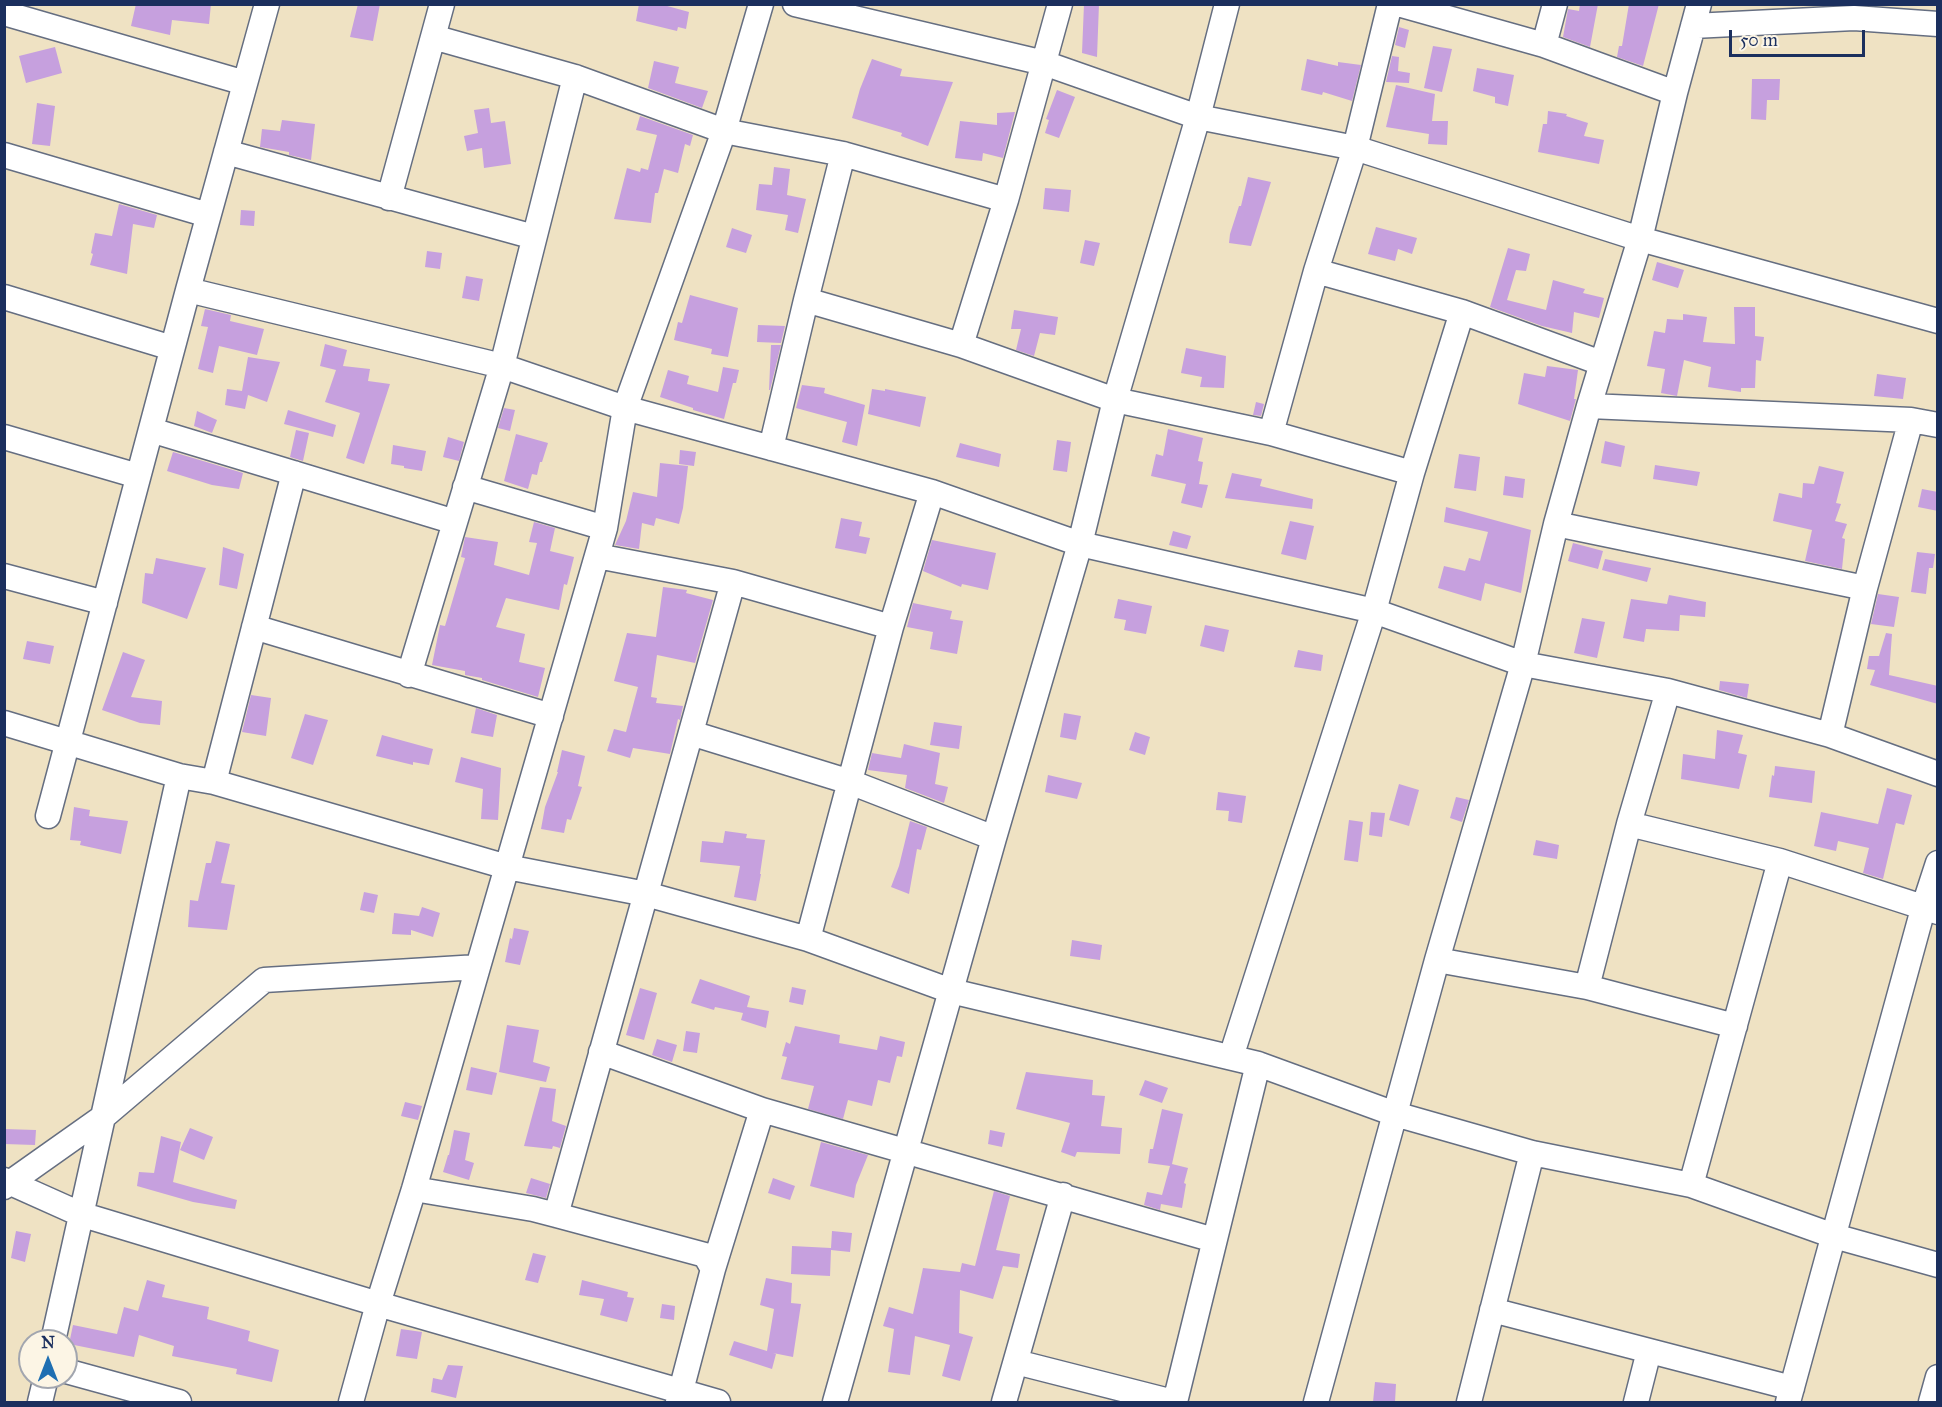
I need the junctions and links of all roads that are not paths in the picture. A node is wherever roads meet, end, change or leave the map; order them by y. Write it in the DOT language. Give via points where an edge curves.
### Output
graph roads {
  1 [pos="267,4"];
  2 [pos="442,4"];
  3 [pos="761,4"];
  4 [pos="795,4"];
  5 [pos="1060,4"];
  6 [pos="1227,4"];
  7 [pos="1390,4"];
  8 [pos="1398,4"];
  9 [pos="1555,4"];
  10 [pos="1856,11"];
  11 [pos="4,13"];
  12 [pos="1696,15"];
  13 [pos="1938,24"];
  14 [pos="433,37"];
  15 [pos="1544,45"];
  16 [pos="1044,63"];
  17 [pos="575,77"];
  18 [pos="246,83"];
  19 [pos="1675,93"];
  20 [pos="1198,117"];
  21 [pos="724,131"];
  22 [pos="1355,148"];
  23 [pos="226,152"];
  24 [pos="843,154"];
  25 [pos="4,156"];
  26 [pos="389,198"];
  27 [pos="1006,200"];
  28 [pos="208,215"];
  29 [pos="534,237"];
  30 [pos="1640,239"];
  31 [pos="1316,271"];
  32 [pos="188,290"];
  33 [pos="4,297"];
  34 [pos="806,300"];
  35 [pos="1462,312"];
  36 [pos="1938,321"];
  37 [pos="961,345"];
  38 [pos="172,348"];
  39 [pos="1601,363"];
  40 [pos="502,366"];
  41 [pos="1115,400"];
  42 [pos="1589,406"];
  43 [pos="625,408"];
  44 [pos="1911,420"];
  45 [pos="1938,425"];
  46 [pos="151,430"];
  47 [pos="1271,433"];
  48 [pos="4,437"];
  49 [pos="771,448"];
  50 [pos="294,473"];
  51 [pos="1412,473"];
  52 [pos="138,476"];
  53 [pos="465,487"];
  54 [pos="932,492"];
  55 [pos="454,522"];
  56 [pos="1556,524"];
  57 [pos="605,528"];
  58 [pos="1080,544"];
  59 [pos="597,556"];
  60 [pos="4,576"];
  61 [pos="733,582"];
  62 [pos="1865,588"];
  63 [pos="105,603"];
  64 [pos="1374,610"];
  65 [pos="254,627"];
  66 [pos="891,627"];
  67 [pos="1523,664"];
  68 [pos="409,675"];
  69 [pos="1668,691"];
  70 [pos="550,716"];
  71 [pos="4,723"];
  72 [pos="691,733"];
  73 [pos="1830,735"];
  74 [pos="68,741"];
  75 [pos="1938,774"];
  76 [pos="178,776"];
  77 [pos="213,782"];
  78 [pos="850,782"];
  79 [pos="48,816"];
  80 [pos="1629,824"];
  81 [pos="993,838"];
  82 [pos="1780,861"];
  83 [pos="1938,863"];
  84 [pos="507,867"];
  85 [pos="646,894"];
  86 [pos="1930,910"];
  87 [pos="808,939"];
  88 [pos="1437,960"];
  89 [pos="478,967"];
  90 [pos="1587,987"];
  91 [pos="951,991"];
  92 [pos="1735,1026"];
  93 [pos="602,1052"];
  94 [pos="1231,1057"];
  95 [pos="1258,1064"];
  96 [pos="762,1110"];
  97 [pos="1395,1114"];
  98 [pos="103,1117"];
  99 [pos="906,1152"];
  100 [pos="1532,1153"];
  101 [pos="6,1183"];
  102 [pos="1692,1185"];
  103 [pos="414,1189"];
  104 [pos="1063,1195"];
  105 [pos="80,1214"];
  106 [pos="556,1215"];
  107 [pos="1834,1236"];
  108 [pos="1214,1240"];
  109 [pos="1938,1265"];
  110 [pos="713,1269"];
  111 [pos="378,1304"];
  112 [pos="1492,1310"];
  113 [pos="56,1329"];
  114 [pos="1649,1351"];
  115 [pos="1016,1362"];
  116 [pos="78,1374"];
  117 [pos="1938,1377"];
  118 [pos="1790,1395"];
  119 [pos="680,1397"];
  120 [pos="179,1402"];
  121 [pos="351,1402"];
  122 [pos="718,1402"];
  123 [pos="835,1402"];
  124 [pos="1004,1402"];
  125 [pos="1174,1402"];
  126 [pos="1316,1402"];
  127 [pos="1469,1402"];
  128 [pos="1636,1402"];
  129 [pos="1931,1402"];
  1 -- 18 [label="street"];
  2 -- 14 [label="street"];
  3 -- 21 [label="street"];
  4 -- 16 [label="street"];
  5 -- 16 [label="street"];
  6 -- 20 [label="street"];
  7 -- 22 [label="street"];
  8 -- 15 [label="street"];
  9 -- 15 [label="street"];
  10 -- 12 [label="street"];
  10 -- 13 [label="street"];
  11 -- 18 [label="street"];
  12 -- 19 [label="street"];
  14 -- 17 [label="street"];
  14 -- 26 [label="street"];
  15 -- 19 [label="street"];
  16 -- 20 [label="street"];
  16 -- 27 [label="street"];
  17 -- 21 [label="street"];
  17 -- 29 [label="street"];
  18 -- 23 [label="street"];
  19 -- 30 [label="street"];
  20 -- 22 [label="street"];
  20 -- 41 [label="street"];
  21 -- 24 [label="street"];
  21 -- 43 [label="street"];
  22 -- 30 [label="street"];
  22 -- 31 [label="street"];
  23 -- 26 [label="street"];
  23 -- 28 [label="street"];
  24 -- 27 [label="street"];
  24 -- 34 [label="street"];
  25 -- 28 [label="street"];
  26 -- 29 [label="street"];
  27 -- 37 [label="street"];
  28 -- 32 [label="street"];
  29 -- 40 [label="street"];
  30 -- 36 [label="street"];
  30 -- 39 [label="street"];
  31 -- 35 [label="street"];
  31 -- 47 [label="street"];
  32 -- 38 [label="street"];
  32 -- 40 [label="street"];
  33 -- 38 [label="street"];
  34 -- 37 [label="street"];
  34 -- 49 [label="street"];
  35 -- 39 [label="street"];
  35 -- 51 [label="street"];
  37 -- 41 [label="street"];
  38 -- 46 [label="street"];
  39 -- 42 [label="street"];
  40 -- 43 [label="street"];
  40 -- 53 [label="street"];
  41 -- 47 [label="street"];
  41 -- 58 [label="street"];
  42 -- 44 [label="street"];
  42 -- 56 [label="street"];
  43 -- 49 [label="street"];
  43 -- 57 [label="street"];
  44 -- 45 [label="street"];
  44 -- 62 [label="street"];
  46 -- 50 [label="street"];
  46 -- 52 [label="street"];
  47 -- 51 [label="street"];
  48 -- 52 [label="street"];
  49 -- 54 [label="street"];
  50 -- 55 [label="street"];
  50 -- 65 [label="street"];
  51 -- 64 [label="street"];
  52 -- 63 [label="street"];
  53 -- 55 [label="street"];
  53 -- 57 [label="street"];
  54 -- 58 [label="street"];
  54 -- 66 [label="street"];
  55 -- 68 [label="street"];
  56 -- 62 [label="street"];
  56 -- 67 [label="street"];
  57 -- 59 [label="street"];
  58 -- 64 [label="street"];
  58 -- 81 [label="street"];
  59 -- 61 [label="street"];
  59 -- 70 [label="street"];
  60 -- 63 [label="street"];
  61 -- 66 [label="street"];
  61 -- 72 [label="street"];
  62 -- 73 [label="street"];
  63 -- 74 [label="street"];
  64 -- 67 [label="street"];
  64 -- 94 [label="street"];
  65 -- 68 [label="street"];
  65 -- 77 [label="street"];
  66 -- 78 [label="street"];
  67 -- 69 [label="street"];
  67 -- 88 [label="street"];
  68 -- 70 [label="street"];
  69 -- 73 [label="street"];
  69 -- 80 [label="street"];
  70 -- 84 [label="street"];
  71 -- 74 [label="street"];
  72 -- 78 [label="street"];
  72 -- 85 [label="street"];
  73 -- 75 [label="street"];
  74 -- 76 [label="street"];
  74 -- 79 [label="street"];
  76 -- 77 [label="street"];
  76 -- 98 [label="street"];
  77 -- 84 [label="street"];
  78 -- 81 [label="street"];
  78 -- 87 [label="street"];
  80 -- 82 [label="street"];
  80 -- 90 [label="street"];
  81 -- 91 [label="street"];
  82 -- 86 [label="street"];
  82 -- 92 [label="street"];
  83 -- 86 [label="street"];
  84 -- 85 [label="street"];
  84 -- 89 [label="street"];
  85 -- 87 [label="street"];
  85 -- 93 [label="street"];
  86 -- 107 [label="street"];
  87 -- 91 [label="street"];
  88 -- 90 [label="street"];
  88 -- 97 [label="street"];
  89 -- 98 [label="street" via="264,980"];
  89 -- 103 [label="street"];
  90 -- 92 [label="street"];
  91 -- 94 [label="street"];
  91 -- 99 [label="street"];
  92 -- 102 [label="street"];
  93 -- 96 [label="street"];
  93 -- 106 [label="street"];
  94 -- 95 [label="street"];
  95 -- 97 [label="street"];
  95 -- 108 [label="street"];
  96 -- 99 [label="street"];
  96 -- 110 [label="street"];
  97 -- 100 [label="street"];
  97 -- 126 [label="street"];
  98 -- 101 [label="street"];
  98 -- 105 [label="street"];
  99 -- 104 [label="street"];
  99 -- 123 [label="street"];
  100 -- 102 [label="street"];
  100 -- 112 [label="street"];
  101 -- 105 [label="street"];
  102 -- 107 [label="street"];
  103 -- 106 [label="street"];
  103 -- 111 [label="street"];
  104 -- 108 [label="street"];
  104 -- 115 [label="street"];
  105 -- 111 [label="street"];
  105 -- 113 [label="street"];
  106 -- 110 [label="street" via="705,1255"];
  107 -- 109 [label="street"];
  107 -- 118 [label="street"];
  108 -- 125 [label="street"];
  110 -- 119 [label="street"];
  111 -- 119 [label="street"];
  111 -- 121 [label="street"];
  112 -- 114 [label="street"];
  112 -- 127 [label="street"];
  114 -- 118 [label="street"];
  114 -- 128 [label="street"];
  115 -- 124 [label="street"];
  115 -- 125 [label="street"];
  116 -- 120 [label="street"];
  117 -- 129 [label="street"];
  119 -- 122 [label="street"];
}
